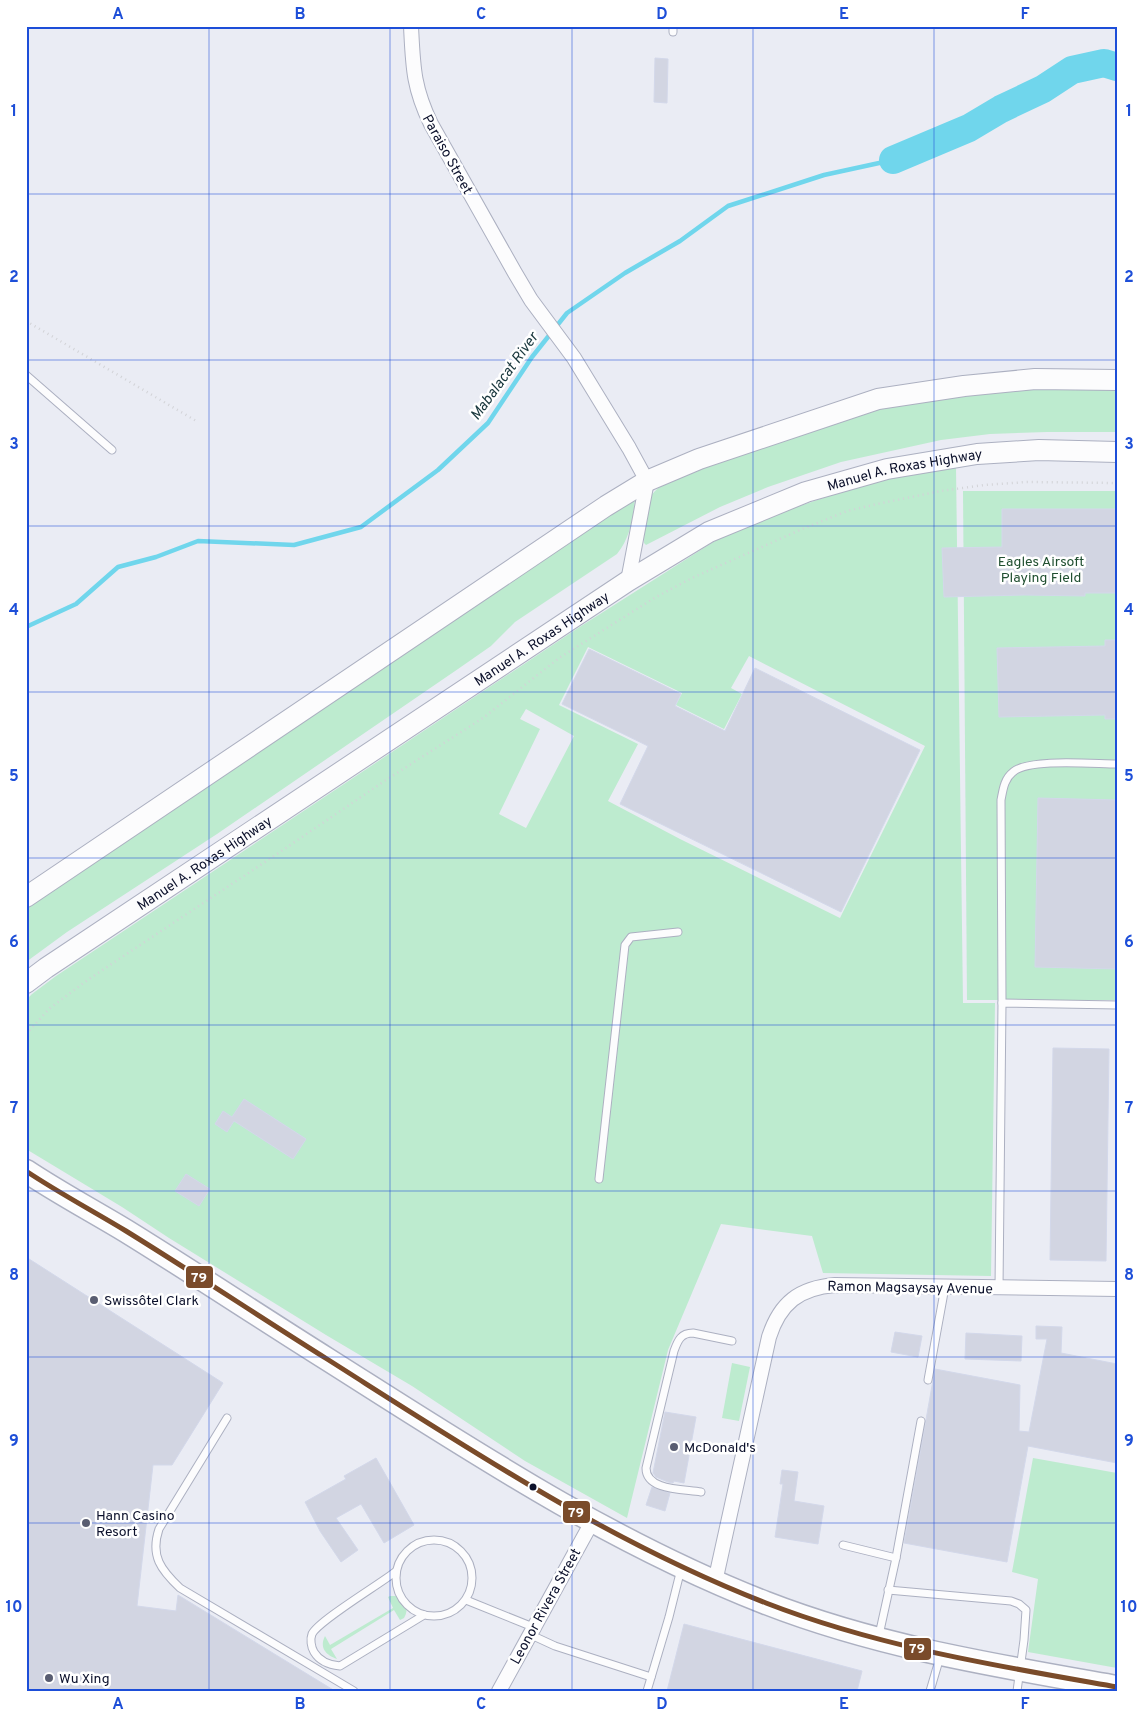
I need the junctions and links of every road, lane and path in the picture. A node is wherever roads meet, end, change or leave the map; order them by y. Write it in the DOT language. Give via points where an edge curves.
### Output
graph roads {
  1 [pos="411,26"];
  2 [pos="26,321"];
  3 [pos="26,375"];
  4 [pos="1117,380"];
  5 [pos="198,422"];
  6 [pos="112,450"];
  7 [pos="1117,452"];
  8 [pos="647,481"];
  9 [pos="1117,483"];
  10 [pos="628,581"];
  11 [pos="1117,764"];
  12 [pos="26,897"];
  13 [pos="678,932"];
  14 [pos="26,983"];
  15 [pos="1002,1003"];
  16 [pos="1117,1005"];
  17 [pos="26,1034"];
  18 [pos="26,1171"];
  19 [pos="26,1179"];
  20 [pos="599,1179"];
  21 [pos="52,1189"];
  22 [pos="945,1287"];
  23 [pos="999,1288"];
  24 [pos="1117,1289"];
  25 [pos="732,1341"];
  26 [pos="928,1380"];
  27 [pos="227,1418"];
  28 [pos="921,1421"];
  29 [pos="701,1492"];
  30 [pos="592,1522"];
  31 [pos="843,1545"];
  32 [pos="896,1558"];
  33 [pos="682,1567"];
  34 [pos="395,1572"];
  35 [pos="716,1582"];
  36 [pos="888,1590"];
  37 [pos="466,1600"];
  38 [pos="424,1615"];
  39 [pos="531,1630"];
  40 [pos="878,1640"];
  41 [pos="941,1654"];
  42 [pos="651,1676"];
  43 [pos="1018,1680"];
  44 [pos="1117,1687"];
  45 [pos="354,1691"];
  46 [pos="499,1691"];
  47 [pos="647,1691"];
  48 [pos="930,1691"];
  1 -- 8 [label="street, Paraiso Street" via="413,65 422,104 515,273 574,358"];
  2 -- 5 [label="path"];
  3 -- 6 [label="lane"];
  4 -- 8 [label="main road" via="1035,379 878,399 699,459"];
  7 -- 10 [label="main road, Manuel A. Roxas Highway" via="1039,450 976,454 887,468 806,492 709,532"];
  8 -- 10 [label="street"];
  8 -- 12 [label="main road"];
  9 -- 17 [label="path" via="984,485 877,504 847,511 692,578 558,658 482,718 88,980 50,1008"];
  10 -- 14 [label="main road, Manuel A. Roxas Highway"];
  11 -- 15 [label="lane" via="1035,764 1014,770 1003,787"];
  13 -- 20 [label="lane" via="631,937 625,945"];
  15 -- 16 [label="lane"];
  15 -- 23 [label="lane"];
  18 -- 21 [label="main road"];
  19 -- 21 [label="main road"];
  21 -- 30 [label="main road" via="125,1230 517,1479"];
  22 -- 23 [label="street, Ramon Magsaysay Avenue"];
  22 -- 26 [label="lane"];
  22 -- 35 [label="street, Ramon Magsaysay Avenue" via="820,1286 789,1301 780,1312 769,1337"];
  23 -- 24 [label="street, Ramon Magsaysay Avenue"];
  25 -- 29 [label="lane" via="693,1333 679,1338 646,1468 648,1478 655,1484"];
  27 -- 45 [label="lane" via="159,1529 155,1541 157,1558 166,1574 180,1588"];
  28 -- 32 [label="lane"];
  30 -- 33 [label="main road"];
  30 -- 39 [label="street, Leonor Rivera Street"];
  31 -- 32 [label="lane"];
  32 -- 36 [label="lane"];
  33 -- 35 [label="main road"];
  33 -- 42 [label="lane"];
  34 -- 37 [label="lane" via="400,1560 418,1544 442,1541 454,1546 470,1564 471,1589"];
  34 -- 38 [label="lane" via="399,1594 405,1603"];
  34 -- 38 [label="lane" via="319,1624 311,1635 312,1647 318,1657 340,1666"];
  35 -- 40 [label="main road" via="766,1603"];
  36 -- 40 [label="lane"];
  36 -- 43 [label="lane" via="1019,1604 1026,1610"];
  37 -- 38 [label="lane" via="448,1614"];
  37 -- 39 [label="lane"];
  39 -- 42 [label="lane" via="555,1646"];
  39 -- 46 [label="street, Leonor Rivera Street"];
  40 -- 41 [label="main road"];
  41 -- 43 [label="main road"];
  41 -- 48 [label="lane"];
  42 -- 47 [label="lane"];
  43 -- 44 [label="main road"];
}
